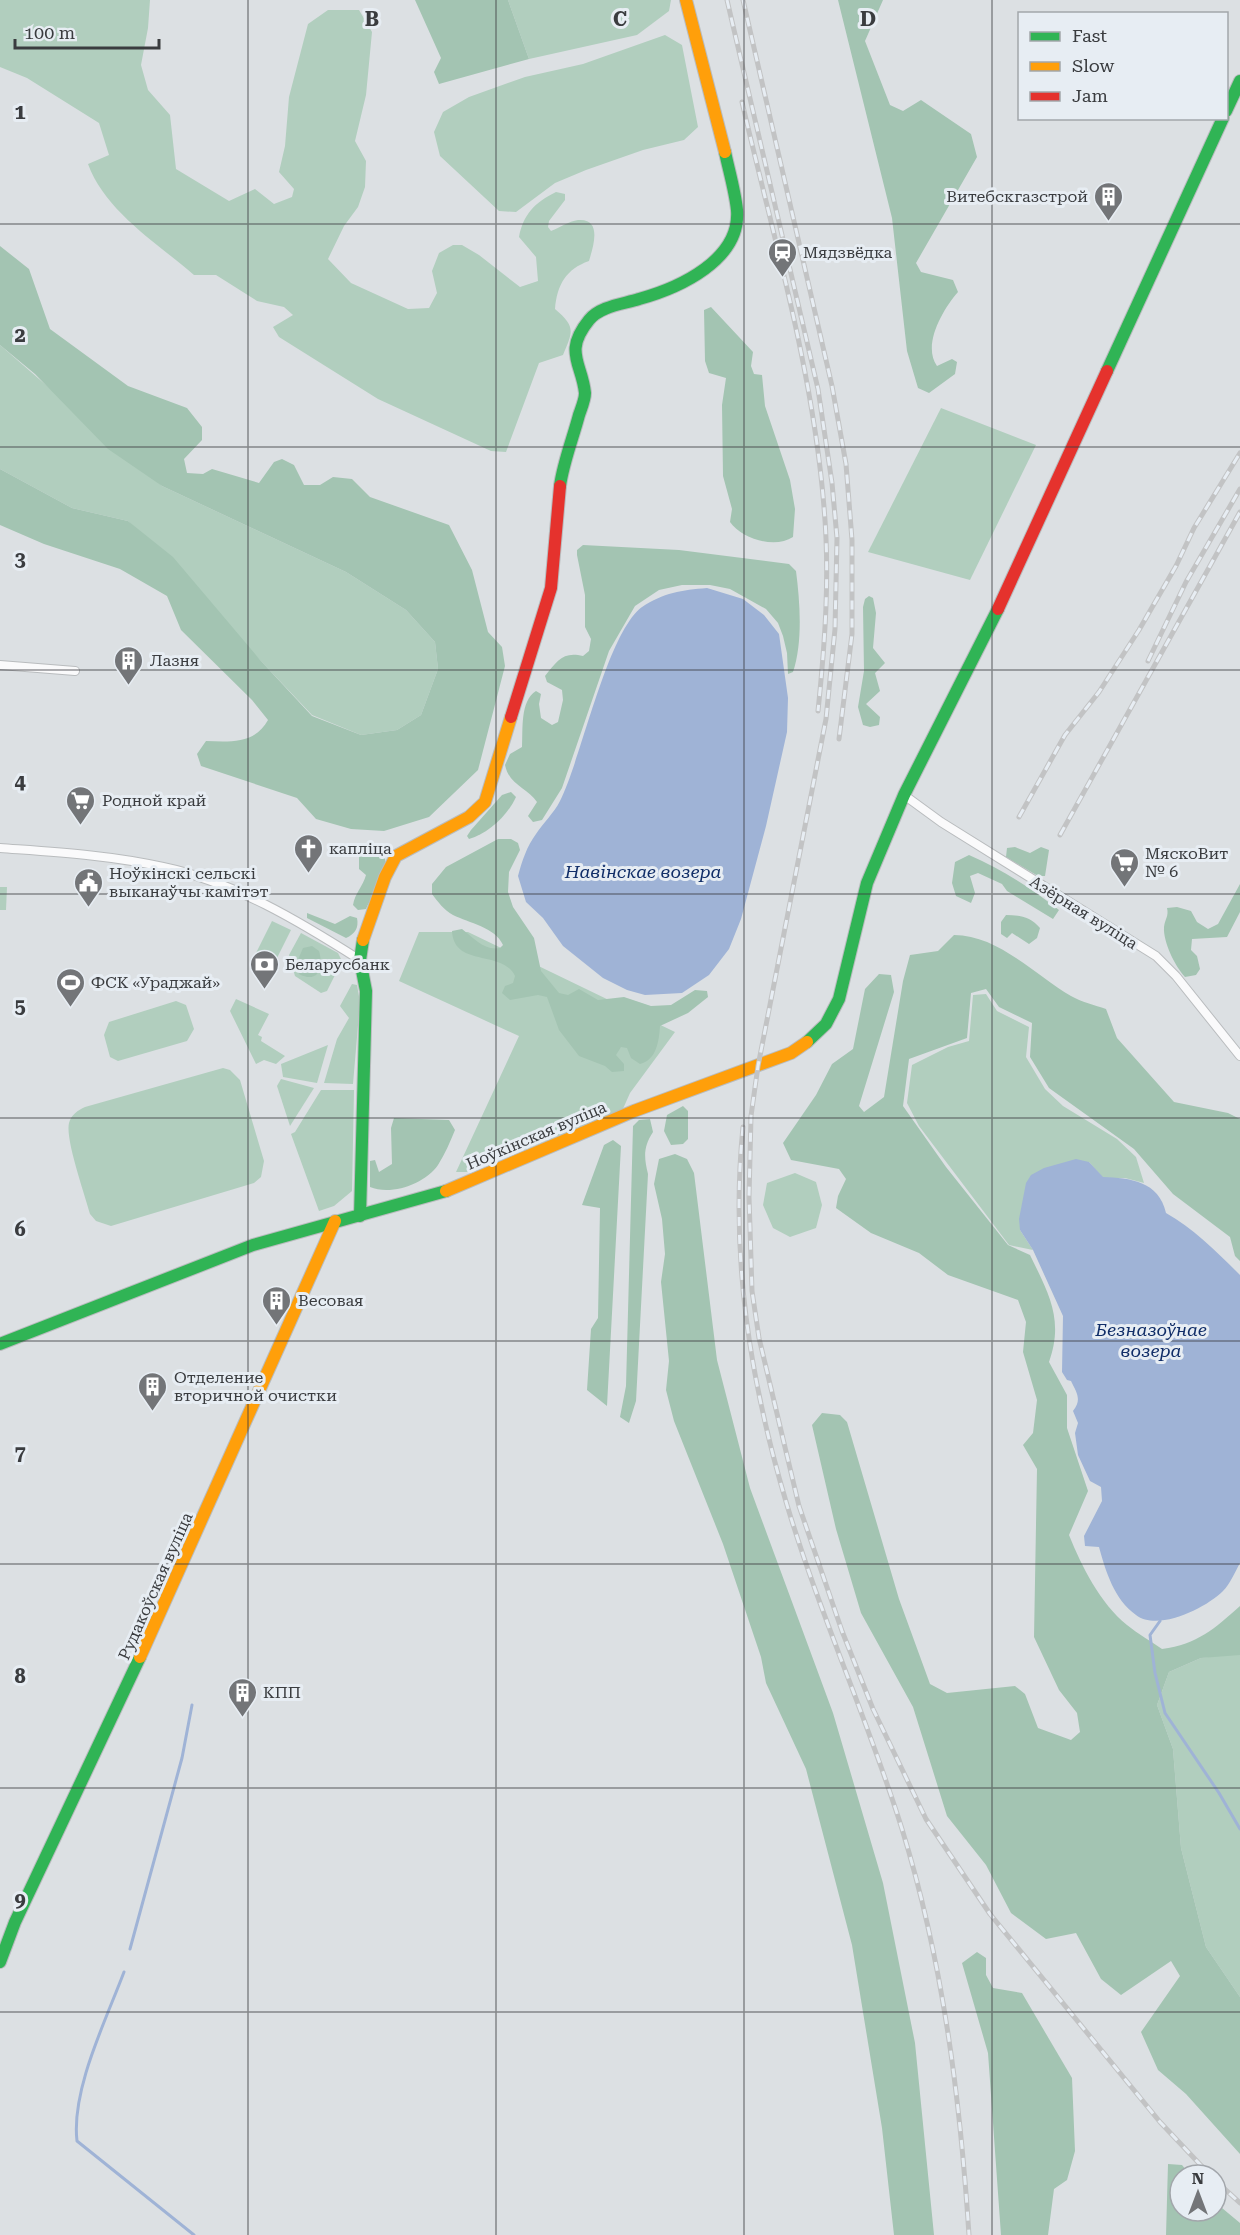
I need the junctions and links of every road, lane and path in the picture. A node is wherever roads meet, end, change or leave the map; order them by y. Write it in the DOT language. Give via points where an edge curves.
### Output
graph roads {
  1 [pos="686,0"];
  2 [pos="1240,81"];
  3 [pos="1228,109"];
  4 [pos="1222,120"];
  5 [pos="0,665"];
  6 [pos="75,671"];
  7 [pos="904,795"];
  8 [pos="0,848"];
  9 [pos="360,960"];
  10 [pos="1240,1056"];
  11 [pos="360,1216"];
  12 [pos="335,1221"];
  13 [pos="0,1344"];
  14 [pos="0,1962"];
  1 -- 9 [label="street" via="723,144 737,212 734,231 724,253 709,266 644,298 602,310 590,318 580,334 576,365 585,394 561,480 551,588 485,802 469,817 396,856 368,919"];
  2 -- 3 [label="street"];
  4 -- 7 [label="street, Ноўкінская вуліца" via="998,609"];
  5 -- 6 [label="street"];
  7 -- 10 [label="street, Азёрная вуліца" via="1156,956"];
  7 -- 11 [label="street, Ноўкінская вуліца" via="867,883 839,999 826,1024 803,1047 634,1111 450,1190"];
  8 -- 9 [label="street" via="164,867 217,883 301,923"];
  9 -- 11 [label="street" via="366,991"];
  11 -- 12 [label="street, Ноўкінская вуліца"];
  12 -- 13 [label="street, Ноўкінская вуліца" via="254,1245"];
  12 -- 14 [label="street, Рудакоўская вуліца"];
}
